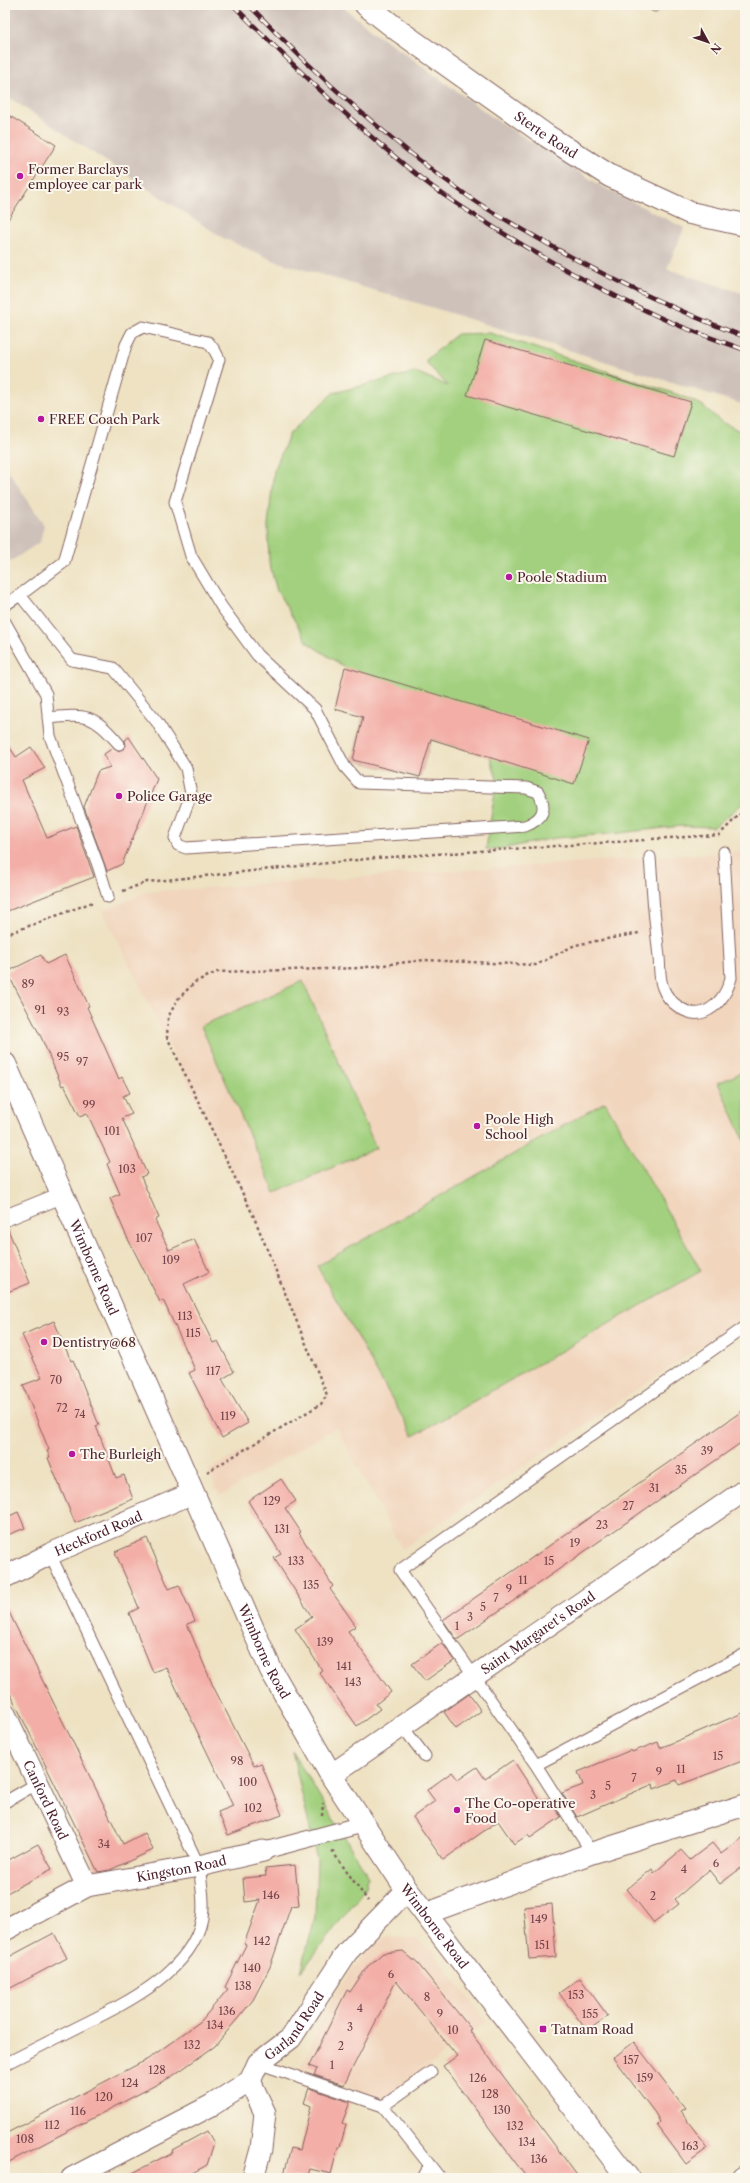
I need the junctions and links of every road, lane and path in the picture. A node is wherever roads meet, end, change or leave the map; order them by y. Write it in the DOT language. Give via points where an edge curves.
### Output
graph roads {
  1 [pos="366,5"];
  2 [pos="745,225"];
  3 [pos="20,595"];
  4 [pos="5,605"];
  5 [pos="5,622"];
  6 [pos="48,718"];
  7 [pos="120,744"];
  8 [pos="745,809"];
  9 [pos="724,852"];
  10 [pos="650,857"];
  11 [pos="108,897"];
  12 [pos="656,930"];
  13 [pos="5,935"];
  14 [pos="5,1064"];
  15 [pos="62,1195"];
  16 [pos="5,1218"];
  17 [pos="745,1327"];
  18 [pos="190,1488"];
  19 [pos="745,1490"];
  20 [pos="50,1554"];
  21 [pos="5,1577"];
  22 [pos="745,1654"];
  23 [pos="474,1676"];
  24 [pos="5,1714"];
  25 [pos="402,1726"];
  26 [pos="425,1756"];
  27 [pos="536,1765"];
  28 [pos="331,1775"];
  29 [pos="38,1783"];
  30 [pos="5,1802"];
  31 [pos="745,1805"];
  32 [pos="364,1824"];
  33 [pos="320,1836"];
  34 [pos="263,1851"];
  35 [pos="592,1853"];
  36 [pos="199,1866"];
  37 [pos="87,1886"];
  38 [pos="407,1890"];
  39 [pos="425,1914"];
  40 [pos="380,1917"];
  41 [pos="5,1930"];
  42 [pos="5,2064"];
  43 [pos="254,2072"];
  44 [pos="431,2072"];
  45 [pos="383,2106"];
  46 [pos="430,2165"];
  47 [pos="745,2176"];
  48 [pos="72,2178"];
  49 [pos="253,2178"];
  50 [pos="423,2178"];
  51 [pos="440,2178"];
  52 [pos="628,2178"];
  53 [pos="742,2178"];
  1 -- 2 [label="main road, Sterte Road" via="547,136 610,176 690,213"];
  3 -- 3 [label="lane" via="64,562 126,345 132,332 143,327 208,342 219,359 175,502 191,556 221,606 257,655 315,709 346,767 359,783 526,788 538,792 543,801 543,812 537,822 525,826 186,848 178,845 175,838 191,794 186,768 157,722 113,668 72,660"];
  3 -- 4 [label="lane"];
  5 -- 6 [label="lane" via="46,694"];
  6 -- 7 [label="lane" via="88,717 98,721"];
  6 -- 11 [label="lane" via="50,736"];
  8 -- 11 [label="path" via="719,835 376,858 147,882"];
  9 -- 12 [label="lane" via="731,978 726,993 714,1005 703,1012 688,1012 675,1004 663,988"];
  10 -- 12 [label="lane"];
  11 -- 13 [label="path"];
  12 -- 18 [label="path" via="575,945 536,965 424,960 359,968 217,972 195,982 178,999 168,1017 166,1037 253,1215 327,1395 321,1404"];
  14 -- 15 [label="main road, Wimborne Road"];
  15 -- 16 [label="street"];
  15 -- 18 [label="main road, Wimborne Road"];
  17 -- 23 [label="lane" via="400,1570"];
  18 -- 20 [label="street, Heckford Road"];
  18 -- 28 [label="main road, Wimborne Road" via="270,1670"];
  19 -- 23 [label="street, Saint Margaret's Road"];
  20 -- 21 [label="street, Heckford Road"];
  20 -- 36 [label="lane"];
  22 -- 27 [label="lane"];
  23 -- 25 [label="street, Saint Margaret's Road"];
  23 -- 27 [label="lane"];
  24 -- 29 [label="street, Canford Road"];
  25 -- 26 [label="lane"];
  25 -- 28 [label="street, Saint Margaret's Road"];
  27 -- 35 [label="lane"];
  28 -- 32 [label="main road, Wimborne Road"];
  29 -- 30 [label="lane"];
  29 -- 37 [label="street, Canford Road"];
  31 -- 35 [label="street"];
  32 -- 33 [label="street, Kingston Road"];
  32 -- 38 [label="main road, Wimborne Road"];
  33 -- 34 [label="street, Kingston Road"];
  33 -- 40 [label="path"];
  34 -- 36 [label="street, Kingston Road"];
  35 -- 39 [label="street"];
  36 -- 37 [label="street, Kingston Road"];
  36 -- 42 [label="lane" via="202,1900 200,1924 188,1949 164,1977 132,2000"];
  37 -- 41 [label="street, Kingston Road"];
  38 -- 39 [label="main road, Wimborne Road"];
  38 -- 40 [label="street, Garland Road"];
  39 -- 52 [label="main road, Wimborne Road"];
  40 -- 43 [label="street, Garland Road" via="347,1952 291,2038"];
  43 -- 45 [label="lane"];
  43 -- 48 [label="street, Garland Road" via="212,2104"];
  43 -- 49 [label="street" via="265,2113 261,2149"];
  44 -- 45 [label="lane"];
  45 -- 46 [label="lane"];
  46 -- 50 [label="lane"];
  46 -- 51 [label="lane"];
  47 -- 53 [label="street"];
}
